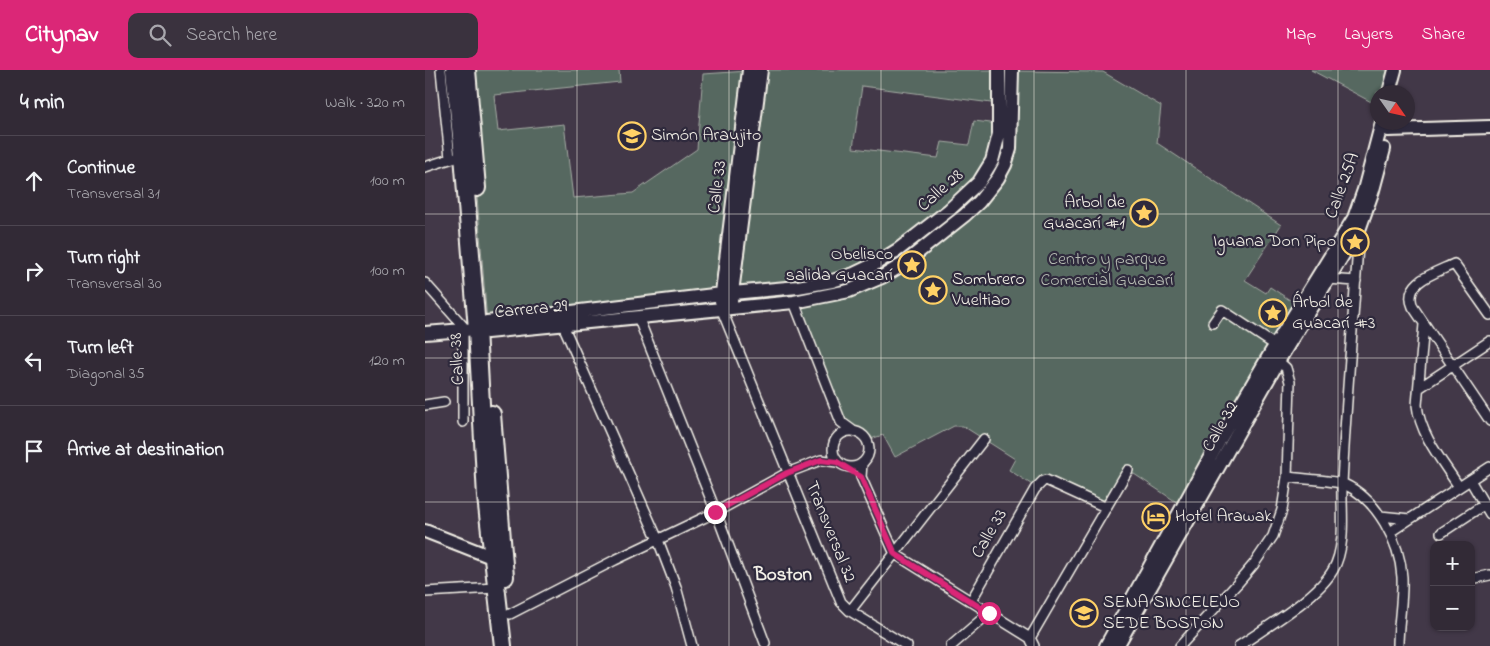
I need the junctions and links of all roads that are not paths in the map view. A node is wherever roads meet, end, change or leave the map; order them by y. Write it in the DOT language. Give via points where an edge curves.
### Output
graph roads {
  1 [pos="441,70"];
  2 [pos="454,70"];
  3 [pos="467,70"];
  4 [pos="749,70"];
  5 [pos="761,70"];
  6 [pos="999,70"];
  7 [pos="1012,70"];
  8 [pos="1395,70"];
  9 [pos="1403,70"];
  10 [pos="1391,85"];
  11 [pos="1399,85"];
  12 [pos="1415,126"];
  13 [pos="1490,127"];
  14 [pos="1385,130"];
  15 [pos="1386,130"];
  16 [pos="457,157"];
  17 [pos="425,167"];
  18 [pos="1360,227"];
  19 [pos="902,265"];
  20 [pos="854,274"];
  21 [pos="1324,277"];
  22 [pos="1356,281"];
  23 [pos="425,284"];
  24 [pos="727,294"];
  25 [pos="794,302"];
  26 [pos="726,311"];
  27 [pos="1490,315"];
  28 [pos="638,317"];
  29 [pos="1213,323"];
  30 [pos="1424,324"];
  31 [pos="563,325"];
  32 [pos="479,328"];
  33 [pos="425,334"];
  34 [pos="1490,342"];
  35 [pos="1275,353"];
  36 [pos="1453,365"];
  37 [pos="1419,388"];
  38 [pos="444,402"];
  39 [pos="425,405"];
  40 [pos="1490,421"];
  41 [pos="463,422"];
  42 [pos="841,422"];
  43 [pos="853,430"];
  44 [pos="836,437"];
  45 [pos="984,439"];
  46 [pos="832,446"];
  47 [pos="821,460"];
  48 [pos="862,463"];
  49 [pos="841,464"];
  50 [pos="1490,467"];
  51 [pos="1128,470"];
  52 [pos="787,473"];
  53 [pos="861,477"];
  54 [pos="1287,477"];
  55 [pos="1470,480"];
  56 [pos="1342,484"];
  57 [pos="1459,487"];
  58 [pos="1485,504"];
  59 [pos="1105,507"];
  60 [pos="715,512"];
  61 [pos="1490,514"];
  62 [pos="1380,516"];
  63 [pos="1410,519"];
  64 [pos="425,531"];
  65 [pos="1390,532"];
  66 [pos="1441,534"];
  67 [pos="658,540"];
  68 [pos="895,554"];
  69 [pos="497,560"];
  70 [pos="1490,575"];
  71 [pos="1475,578"];
  72 [pos="496,588"];
  73 [pos="425,592"];
  74 [pos="971,601"];
  75 [pos="850,611"];
  76 [pos="989,613"];
  77 [pos="510,614"];
  78 [pos="1030,638"];
  79 [pos="765,643"];
  80 [pos="503,646"];
  81 [pos="513,646"];
  82 [pos="692,646"];
  83 [pos="907,646"];
  84 [pos="951,646"];
  85 [pos="1035,646"];
  86 [pos="1106,646"];
  87 [pos="1117,646"];
  88 [pos="1180,646"];
  89 [pos="1239,646"];
  90 [pos="1398,646"];
  1 -- 16 [label="street"];
  2 -- 16 [label="highway, Calle 38"];
  3 -- 32 [label="highway, Calle 38"];
  4 -- 24 [label="street, Calle 33"];
  5 -- 24 [label="street, Calle 33"];
  6 -- 20 [label="street, Calle 28" via="999,134 992,161 979,182 899,249"];
  7 -- 19 [label="street, Calle 28" via="1010,149 1002,172 979,202"];
  8 -- 10 [label="street"];
  9 -- 11 [label="street"];
  12 -- 13 [label="street"];
  14 -- 21 [label="street, Calle 25A" via="1358,207"];
  15 -- 18 [label="street, Calle 25A" via="1373,190"];
  16 -- 17 [label="street"];
  16 -- 32 [label="highway, Calle 38"];
  18 -- 21 [label="street, Calle 32"];
  18 -- 22 [label="street"];
  19 -- 25 [label="street, Carrera 29" via="849,291"];
  20 -- 24 [label="street, Carrera 29" via="798,287"];
  21 -- 22 [label="street"];
  21 -- 35 [label="street, Calle 32"];
  22 -- 56 [label="street"];
  23 -- 32 [label="street" via="463,326"];
  24 -- 26 [label="street, Calle 33"];
  24 -- 32 [label="street, Carrera 29"];
  25 -- 26 [label="street, Carrera 29"];
  25 -- 42 [label="street"];
  26 -- 28 [label="street, Carrera 29"];
  26 -- 52 [label="street, Transversal 32"];
  27 -- 30 [label="street" via="1454,264 1422,279 1410,294 1413,308"];
  28 -- 31 [label="street, Carrera 29"];
  28 -- 60 [label="street"];
  29 -- 35 [label="street" via="1221,310"];
  30 -- 36 [label="street"];
  30 -- 37 [label="street"];
  31 -- 32 [label="street, Carrera 29"];
  31 -- 67 [label="street"];
  32 -- 33 [label="street"];
  32 -- 41 [label="street"];
  32 -- 69 [label="highway, Calle 38" via="486,497"];
  34 -- 36 [label="street"];
  35 -- 54 [label="street" via="1287,368 1290,382"];
  35 -- 86 [label="street, Calle 32" via="1219,441"];
  35 -- 87 [label="street, Calle 32"];
  36 -- 37 [label="street"];
  36 -- 40 [label="street"];
  37 -- 57 [label="street" via="1418,416"];
  38 -- 39 [label="street"];
  42 -- 43 [label="street"];
  42 -- 44 [label="street"];
  43 -- 44 [label="street"];
  43 -- 48 [label="street" via="864,436 870,446"];
  44 -- 46 [label="street"];
  45 -- 68 [label="street"];
  46 -- 47 [label="street"];
  46 -- 49 [label="street" via="831,452"];
  47 -- 49 [label="street"];
  47 -- 52 [label="street"];
  48 -- 49 [label="street" via="856,467"];
  48 -- 53 [label="street"];
  49 -- 53 [label="street"];
  50 -- 55 [label="street"];
  51 -- 59 [label="street"];
  52 -- 60 [label="street"];
  52 -- 75 [label="street, Transversal 32" via="841,602"];
  53 -- 68 [label="street"];
  54 -- 56 [label="street"];
  54 -- 88 [label="street" via="1282,510 1273,536 1254,564"];
  55 -- 57 [label="street"];
  55 -- 58 [label="street"];
  56 -- 62 [label="street" via="1362,497"];
  56 -- 89 [label="street" via="1341,548 1334,569 1323,584 1306,598"];
  57 -- 63 [label="street"];
  58 -- 61 [label="street"];
  58 -- 66 [label="street"];
  59 -- 74 [label="street, Calle 33" via="1046,480 1039,484"];
  59 -- 78 [label="street"];
  60 -- 67 [label="street"];
  60 -- 79 [label="street"];
  62 -- 63 [label="street"];
  62 -- 65 [label="street"];
  63 -- 65 [label="street"];
  64 -- 69 [label="street"];
  65 -- 90 [label="street" via="1402,577"];
  67 -- 77 [label="street"];
  67 -- 82 [label="street" via="676,587"];
  68 -- 74 [label="street"];
  68 -- 75 [label="street"];
  69 -- 72 [label="highway, Calle 38"];
  69 -- 77 [label="highway, Calle 38"];
  70 -- 71 [label="street"];
  72 -- 73 [label="street"];
  72 -- 80 [label="highway, Calle 38"];
  74 -- 76 [label="street"];
  75 -- 83 [label="street, Transversal 32"];
  76 -- 78 [label="street"];
  76 -- 84 [label="street"];
  77 -- 81 [label="highway, Calle 38"];
  78 -- 85 [label="street"];
}
